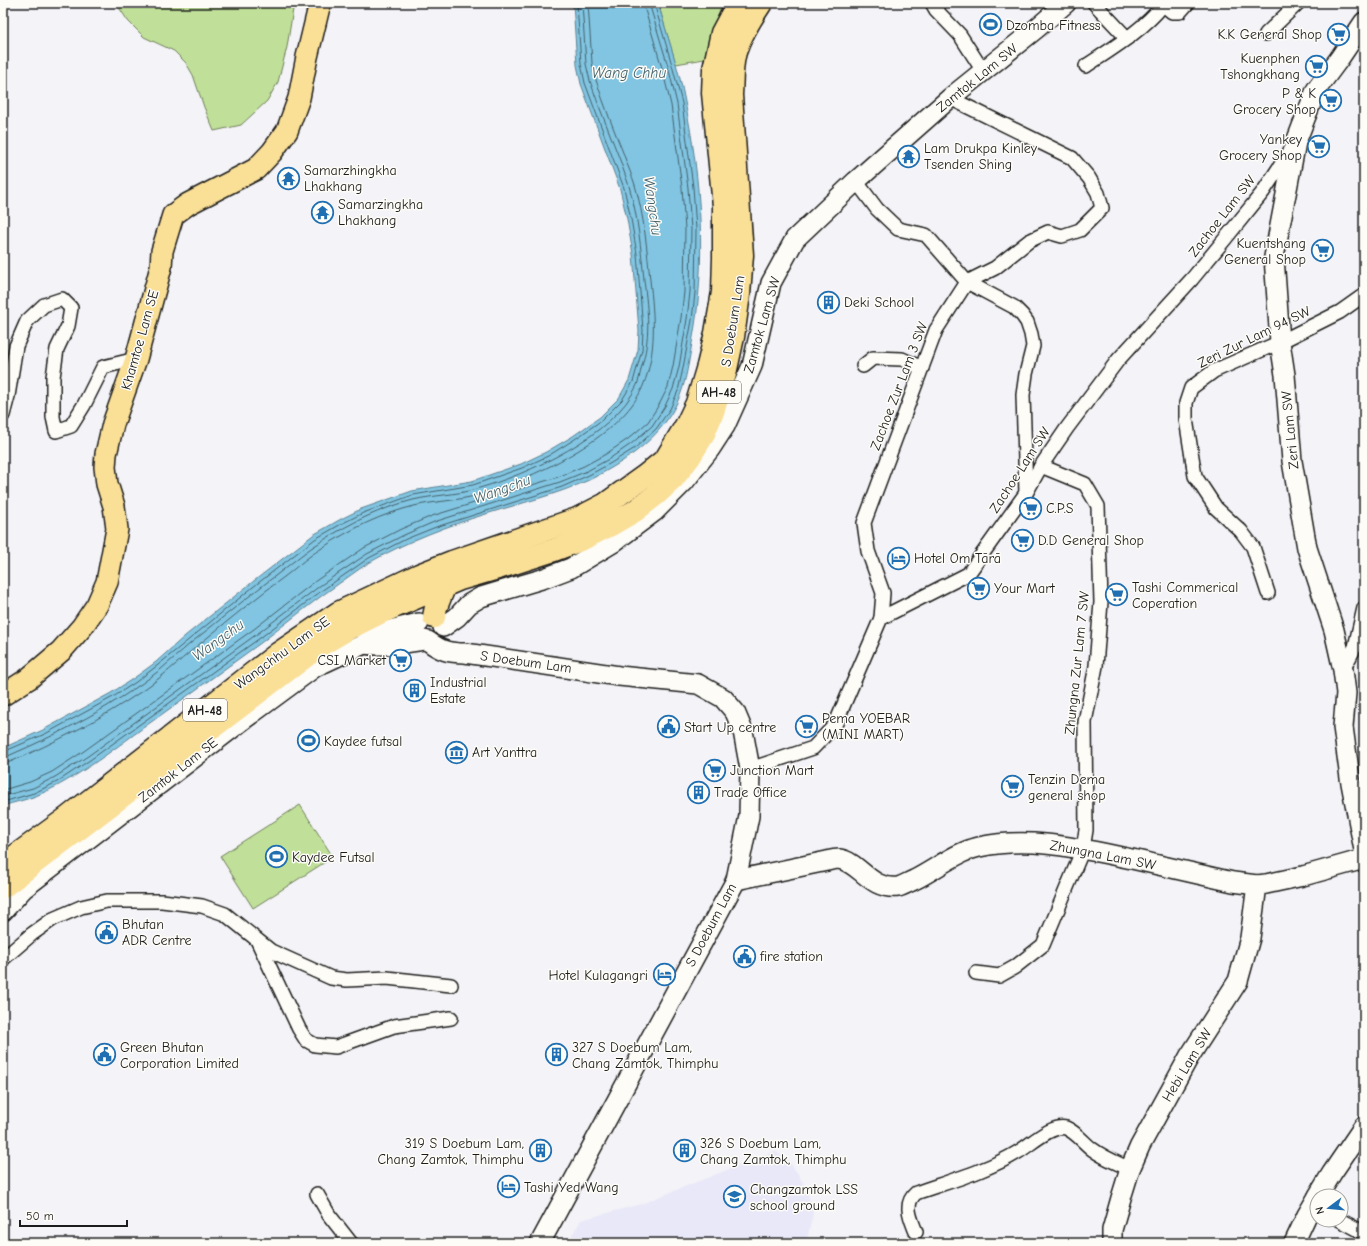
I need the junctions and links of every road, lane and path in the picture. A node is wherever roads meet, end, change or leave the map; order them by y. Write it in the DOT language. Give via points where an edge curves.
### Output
graph roads {
  1 [pos="320,3"];
  2 [pos="761,3"];
  3 [pos="932,3"];
  4 [pos="1066,3"];
  5 [pos="1094,3"];
  6 [pos="1188,3"];
  7 [pos="1298,3"];
  8 [pos="1162,4"];
  9 [pos="735,7"];
  10 [pos="1364,22"];
  11 [pos="1266,34"];
  12 [pos="1127,38"];
  13 [pos="1086,66"];
  14 [pos="983,71"];
  15 [pos="950,98"];
  16 [pos="1296,142"];
  17 [pos="856,182"];
  18 [pos="967,282"];
  19 [pos="1364,295"];
  20 [pos="1280,342"];
  21 [pos="136,359"];
  22 [pos="863,366"];
  23 [pos="922,368"];
  24 [pos="3,416"];
  25 [pos="1041,466"];
  26 [pos="1026,493"];
  27 [pos="517,551"];
  28 [pos="419,575"];
  29 [pos="445,585"];
  30 [pos="1268,593"];
  31 [pos="404,602"];
  32 [pos="1364,608"];
  33 [pos="881,618"];
  34 [pos="431,627"];
  35 [pos="1343,670"];
  36 [pos="3,694"];
  37 [pos="750,769"];
  38 [pos="1083,849"];
  39 [pos="1364,850"];
  40 [pos="1364,859"];
  41 [pos="3,865"];
  42 [pos="736,880"];
  43 [pos="1257,885"];
  44 [pos="3,887"];
  45 [pos="3,911"];
  46 [pos="257,941"];
  47 [pos="3,959"];
  48 [pos="976,973"];
  49 [pos="451,985"];
  50 [pos="450,1018"];
  51 [pos="1364,1126"];
  52 [pos="1130,1169"];
  53 [pos="1323,1188"];
  54 [pos="317,1194"];
  55 [pos="1309,1219"];
  56 [pos="1349,1224"];
  57 [pos="916,1232"];
  58 [pos="1364,1234"];
  59 [pos="351,1243"];
  60 [pos="540,1243"];
  61 [pos="1112,1243"];
  62 [pos="1294,1243"];
  1 -- 21 [label="main road, Khamtoe Lam SE" via="299,98 287,131 256,169 188,204 173,215"];
  2 -- 27 [label="highway, S Doebum Lam / AH-48" via="740,39 732,70 731,95 742,255 739,294 733,337 724,374 703,436 673,479 635,511 583,539"];
  3 -- 14 [label="street" via="960,35"];
  4 -- 14 [label="street, Zamtok Lam SW"];
  5 -- 12 [label="street"];
  6 -- 8 [label="street" via="1180,12 1172,12"];
  7 -- 11 [label="street"];
  8 -- 12 [label="street" via="1154,15"];
  9 -- 27 [label="highway, S Doebum Lam / AH-48" via="722,33 714,69 713,93 724,206 723,292 716,333 697,403 688,424 666,459 606,504"];
  10 -- 16 [label="street, Zeri Lam SW" via="1316,90"];
  12 -- 13 [label="street"];
  14 -- 15 [label="street, Zamtok Lam SW"];
  15 -- 17 [label="street, Zamtok Lam SW"];
  15 -- 18 [label="street" via="1072,158 1089,178 1098,193 1102,208 1080,230 1062,236 1048,232 1028,241 995,268"];
  16 -- 20 [label="street, Zeri Lam SW" via="1274,257"];
  16 -- 25 [label="street, Zachoe Lam SW" via="1262,192 1192,280 1118,360"];
  17 -- 18 [label="street" via="877,209 898,229 926,235"];
  17 -- 34 [label="street, Zamtok Lam SW" via="795,239 771,283 752,366 725,426 684,482 654,512 614,542 571,568 481,597 469,604 457,617"];
  18 -- 23 [label="street, Zachoe Zur Lam 3 SW" via="936,330"];
  18 -- 26 [label="street" via="1014,307 1027,322 1031,334 1033,346 1023,395"];
  19 -- 20 [label="street, Zeri Zur Lam 94 SW" via="1340,312"];
  20 -- 30 [label="street, Zeri Zur Lam 94 SW" via="1214,372 1191,388 1186,403 1195,476 1216,508 1241,531 1253,547"];
  20 -- 35 [label="street, Zeri Lam SW" via="1292,461 1307,548 1334,630"];
  21 -- 24 [label="street" via="103,367 70,426 56,431 53,417 53,378 57,349 68,326 71,308 62,299 44,306 27,321 16,346"];
  21 -- 36 [label="main road, Khamtoe Lam SE" via="114,424 104,467 117,529 107,582 97,604 61,651 28,678"];
  22 -- 23 [label="street" via="872,358 902,359"];
  23 -- 33 [label="street, Zachoe Zur Lam 3 SW" via="864,524 868,551 883,593"];
  25 -- 26 [label="street, Zachoe Lam SW"];
  25 -- 38 [label="street, Zhungna Zur Lam 7 SW" via="1085,484 1098,506 1101,602 1096,666 1085,722 1086,830"];
  26 -- 33 [label="street, Zachoe Lam SW" via="968,574"];
  27 -- 28 [label="highway, S Doebum Lam / AH-48" via="452,562"];
  27 -- 29 [label="highway, S Doebum Lam / AH-48"];
  28 -- 41 [label="highway, Wangchhu Lam SE / AH-48" via="338,613 279,652 66,819"];
  29 -- 31 [label="highway, S Doebum Lam / AH-48"];
  29 -- 34 [label="highway"];
  31 -- 34 [label="highway"];
  31 -- 44 [label="highway, Wangchhu Lam SE / AH-48" via="321,645"];
  32 -- 35 [label="street" via="1355,647"];
  33 -- 37 [label="street" via="835,725 813,748"];
  34 -- 37 [label="street, S Doebum Lam" via="465,653 619,676 698,684 723,698 735,712 743,731"];
  34 -- 45 [label="street, Zamtok Lam SE" via="382,632 364,644 314,667 23,889"];
  35 -- 39 [label="street, Zeri Lam SW" via="1346,693 1343,727"];
  37 -- 42 [label="street, S Doebum Lam" via="749,816"];
  38 -- 42 [label="street, Zhungna Lam SW" via="1044,843 995,844 960,854 899,887 886,886 870,880 850,864 839,859"];
  38 -- 43 [label="street, Zhungna Lam SW"];
  38 -- 48 [label="street, Zhungna Zur Lam 7 SW" via="1043,945 999,976"];
  40 -- 43 [label="street, Zhungna Lam SW" via="1303,876"];
  42 -- 60 [label="street, S Doebum Lam"];
  43 -- 52 [label="street, Hebi Lam SW" via="1250,938 1238,981 1189,1056"];
  46 -- 47 [label="street" via="225,914 202,906 162,901 107,901 81,907 53,919"];
  46 -- 49 [label="street" via="271,951 332,978 387,978"];
  46 -- 50 [label="street" via="299,1029 306,1040 314,1045 336,1047 394,1026"];
  51 -- 53 [label="street"];
  52 -- 57 [label="street" via="1105,1158 1066,1128 1055,1128 1006,1159 916,1193 908,1202"];
  52 -- 61 [label="street, Hebi Lam SW" via="1112,1230"];
  54 -- 59 [label="street" via="329,1215"];
  55 -- 62 [label="street"];
  56 -- 58 [label="street"];
}
